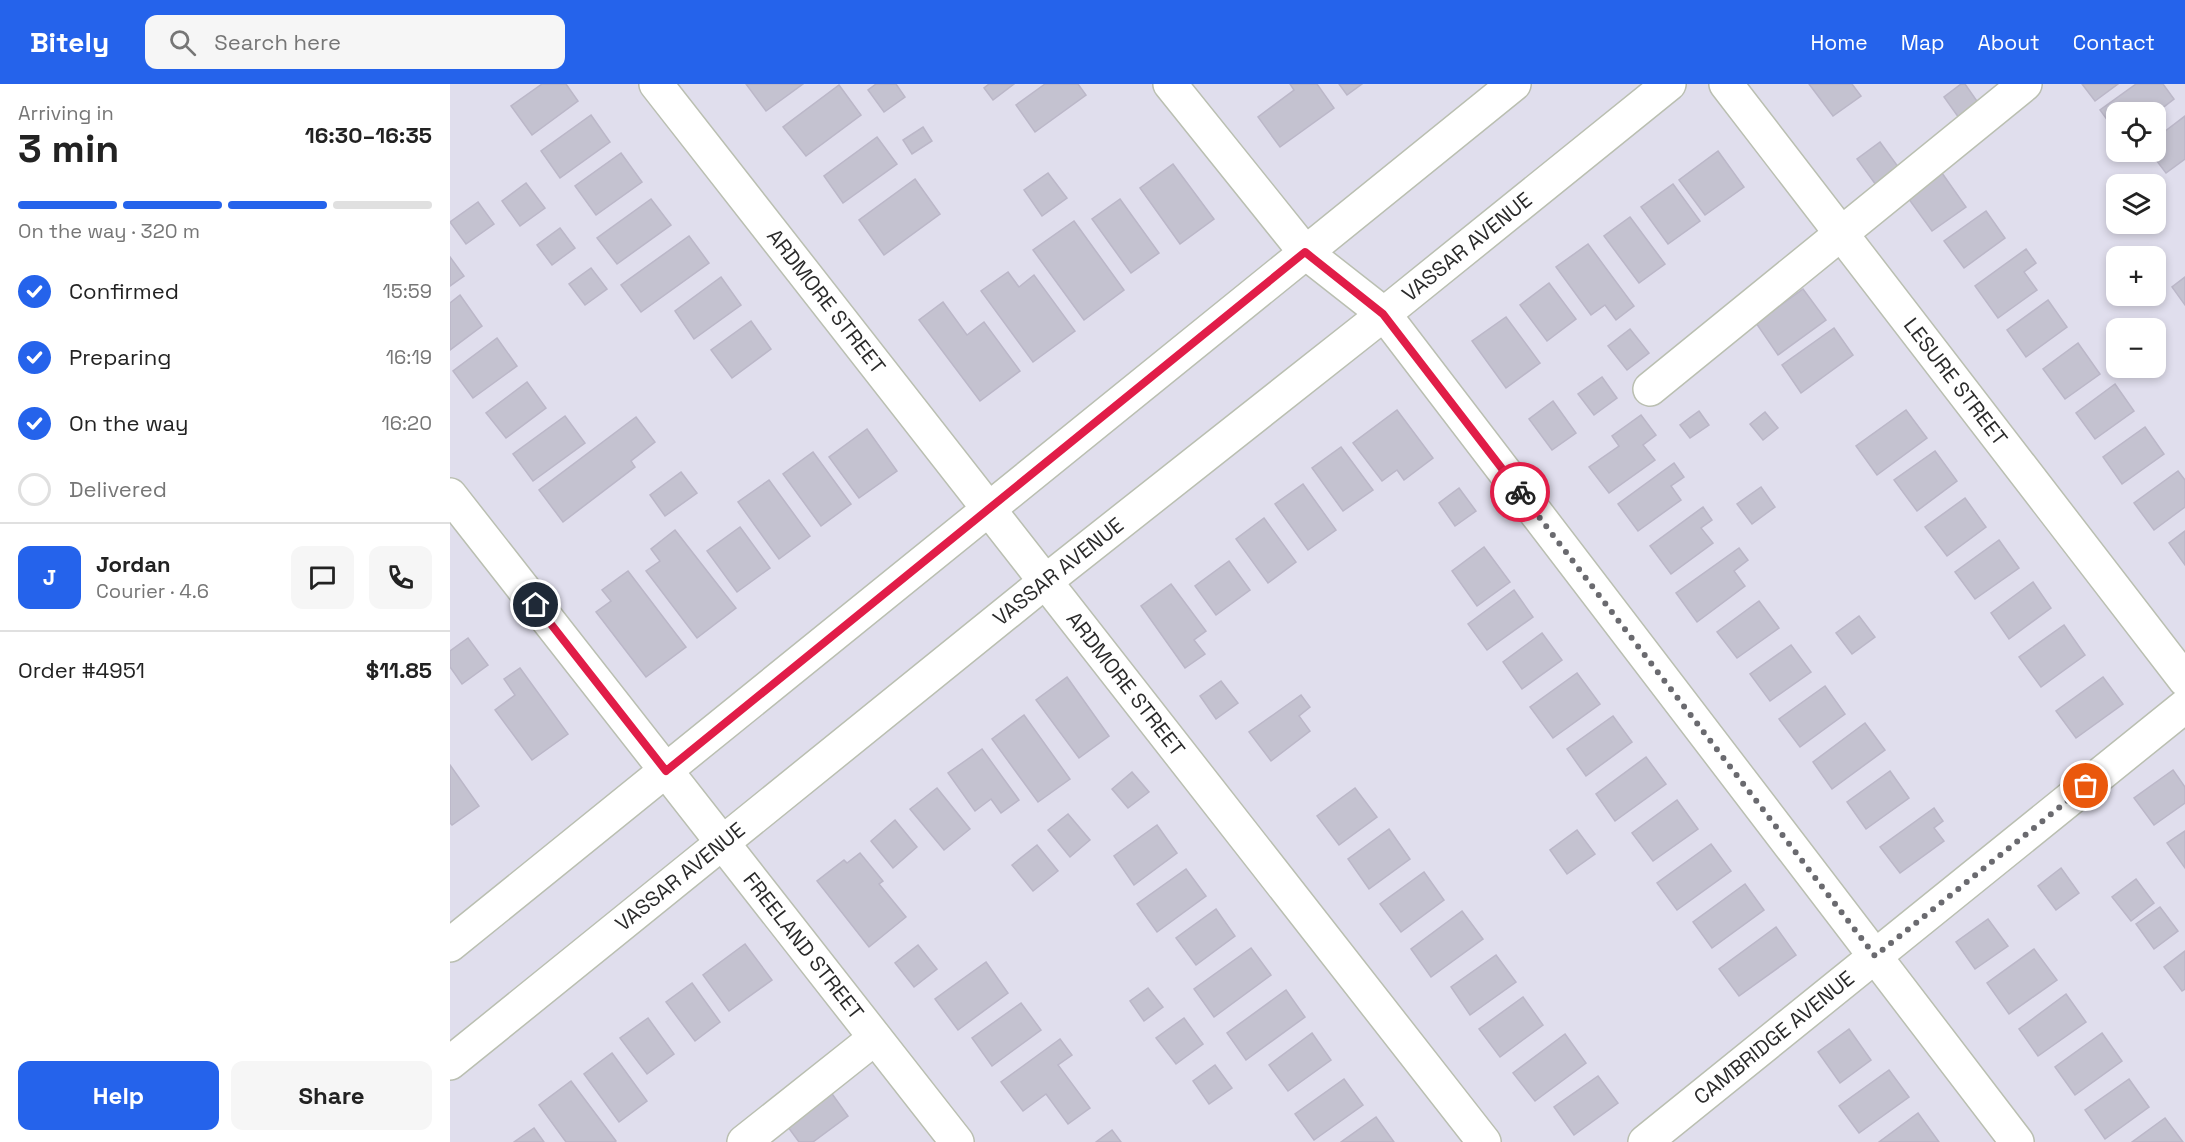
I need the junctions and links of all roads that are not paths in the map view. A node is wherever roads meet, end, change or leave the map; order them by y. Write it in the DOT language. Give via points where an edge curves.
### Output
graph roads {
  1 [pos="656,84"];
  2 [pos="1170,84"];
  3 [pos="1514,84"];
  4 [pos="1669,84"];
  5 [pos="1726,84"];
  6 [pos="2025,84"];
  7 [pos="1842,234"];
  8 [pos="1305,252"];
  9 [pos="1383,314"];
  10 [pos="1650,389"];
  11 [pos="450,495"];
  12 [pos="989,509"];
  13 [pos="1046,581"];
  14 [pos="2185,680"];
  15 [pos="2185,706"];
  16 [pos="666,771"];
  17 [pos="723,843"];
  18 [pos="450,945"];
  19 [pos="1875,956"];
  20 [pos="875,1038"];
  21 [pos="450,1063"];
  22 [pos="744,1142"];
  23 [pos="957,1142"];
  24 [pos="1484,1142"];
  25 [pos="1645,1142"];
  26 [pos="2017,1142"];
  1 -- 12 [label="street, ARDMORE STREET"];
  2 -- 8 [label="street"];
  3 -- 8 [label="street"];
  4 -- 9 [label="street, VASSAR AVENUE"];
  5 -- 7 [label="street, LESURE STREET"];
  6 -- 7 [label="street"];
  7 -- 10 [label="street"];
  7 -- 14 [label="street, LESURE STREET"];
  8 -- 9 [label="street"];
  8 -- 12 [label="street"];
  9 -- 13 [label="street, VASSAR AVENUE"];
  9 -- 19 [label="street"];
  11 -- 16 [label="street, FREELAND STREET"];
  12 -- 13 [label="street, ARDMORE STREET"];
  12 -- 16 [label="street"];
  13 -- 17 [label="street, VASSAR AVENUE"];
  13 -- 24 [label="street, ARDMORE STREET"];
  15 -- 19 [label="street, CAMBRIDGE AVENUE"];
  16 -- 17 [label="street, FREELAND STREET"];
  16 -- 18 [label="street"];
  17 -- 20 [label="street, FREELAND STREET"];
  17 -- 21 [label="street, VASSAR AVENUE"];
  19 -- 25 [label="street, CAMBRIDGE AVENUE"];
  19 -- 26 [label="street"];
  20 -- 22 [label="street"];
  20 -- 23 [label="street, FREELAND STREET"];
}
